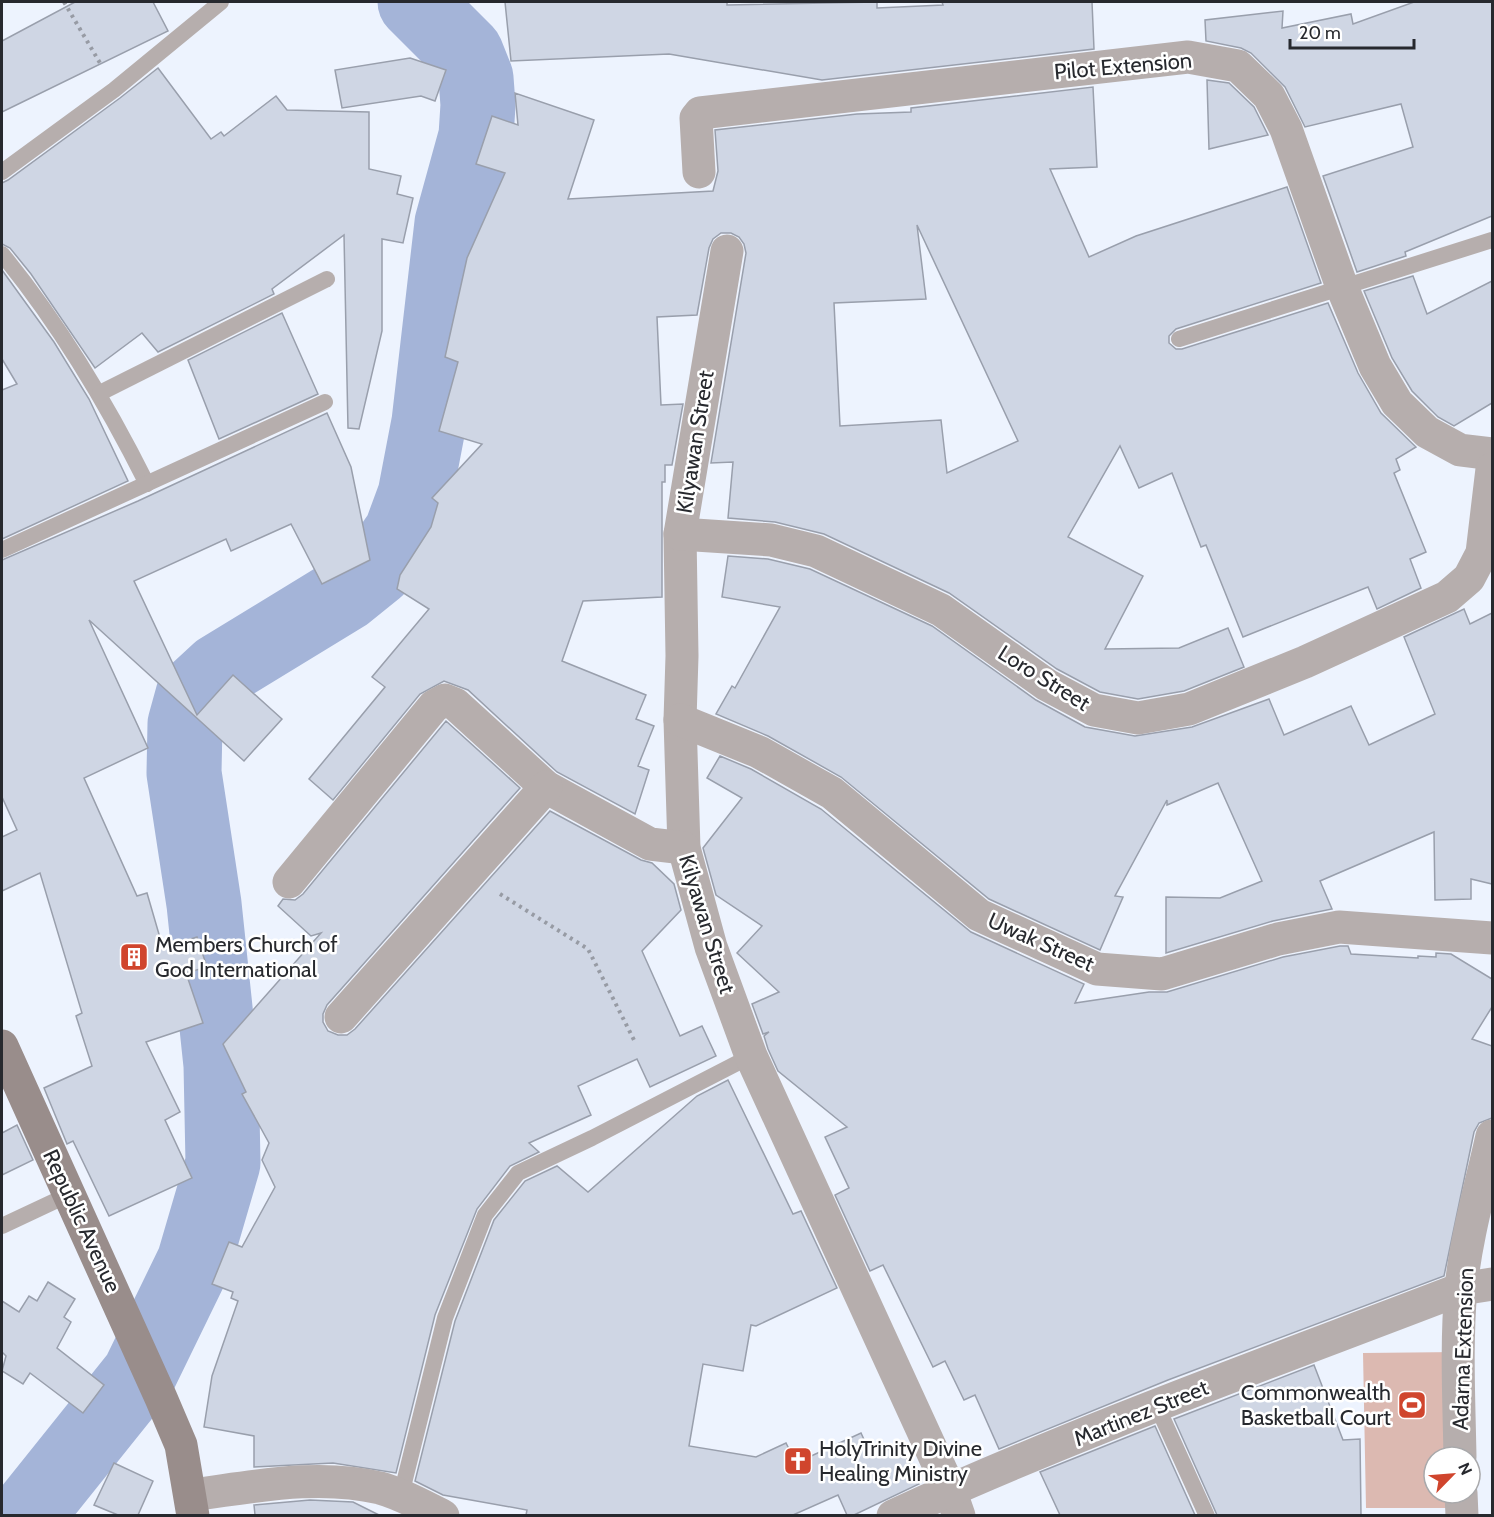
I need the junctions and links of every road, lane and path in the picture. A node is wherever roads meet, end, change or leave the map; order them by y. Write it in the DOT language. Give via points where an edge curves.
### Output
graph roads {
  1 [pos="64,2"];
  2 [pos="221,2"];
  3 [pos="114,90"];
  4 [pos="2,172"];
  5 [pos="699,172"];
  6 [pos="1492,240"];
  7 [pos="727,251"];
  8 [pos="2,254"];
  9 [pos="327,279"];
  10 [pos="1342,287"];
  11 [pos="1179,339"];
  12 [pos="100,393"];
  13 [pos="325,402"];
  14 [pos="1492,454"];
  15 [pos="1492,470"];
  16 [pos="147,484"];
  17 [pos="680,534"];
  18 [pos="2,550"];
  19 [pos="680,720"];
  20 [pos="546,787"];
  21 [pos="684,848"];
  22 [pos="470,874"];
  23 [pos="289,882"];
  24 [pos="1492,938"];
  25 [pos="341,1017"];
  26 [pos="634,1040"];
  27 [pos="2,1046"];
  28 [pos="751,1056"];
  29 [pos="1492,1136"];
  30 [pos="70,1194"];
  31 [pos="1485,1195"];
  32 [pos="2,1226"];
  33 [pos="1492,1284"];
  34 [pos="1461,1289"];
  35 [pos="1157,1406"];
  36 [pos="1460,1445"];
  37 [pos="401,1495"];
  38 [pos="954,1502"];
  39 [pos="192,1505"];
  40 [pos="443,1515"];
  41 [pos="893,1515"];
  42 [pos="1207,1515"];
  1 -- 3 [label="path"];
  2 -- 3 [label="lane"];
  3 -- 4 [label="lane"];
  5 -- 10 [label="street, Pilot Extension" via="696,118 700,113 1188,57 1238,66 1269,96 1286,129"];
  6 -- 10 [label="lane"];
  7 -- 17 [label="street, Kilyawan Street"];
  8 -- 12 [label="lane"];
  9 -- 12 [label="lane"];
  10 -- 11 [label="lane"];
  10 -- 14 [label="street, Pilot Extension" via="1374,366 1397,403 1427,432 1460,450"];
  12 -- 16 [label="lane"];
  13 -- 16 [label="lane"];
  15 -- 17 [label="street, Loro Street" via="1482,553 1469,578 1447,597 1189,710 1138,718 1094,710 1047,685 941,610 816,552 771,540"];
  16 -- 18 [label="lane"];
  17 -- 19 [label="street, Kilyawan Street"];
  19 -- 21 [label="street, Kilyawan Street"];
  19 -- 24 [label="street, Uwak Street" via="759,752 832,794 979,915 1097,969 1162,974 1278,939 1339,927"];
  20 -- 21 [label="street" via="650,844"];
  20 -- 22 [label="street"];
  20 -- 23 [label="street" via="455,704 445,700 434,706"];
  21 -- 28 [label="street, Kilyawan Street" via="711,947"];
  22 -- 25 [label="street"];
  22 -- 26 [label="path" via="588,949"];
  27 -- 30 [label="main road, Republic Avenue"];
  28 -- 37 [label="lane" via="518,1173 485,1215 445,1318"];
  28 -- 38 [label="street, Kilyawan Street"];
  29 -- 31 [label="street, Adarna Extension"];
  30 -- 32 [label="lane"];
  30 -- 39 [label="main road, Republic Avenue" via="180,1445"];
  31 -- 34 [label="street, Adarna Extension"];
  33 -- 34 [label="street, Martinez Street"];
  34 -- 35 [label="street, Martinez Street"];
  34 -- 36 [label="street, Adarna Extension"];
  35 -- 38 [label="street, Martinez Street"];
  35 -- 42 [label="lane"];
  37 -- 39 [label="street" via="331,1481 282,1483"];
  37 -- 40 [label="street"];
  38 -- 41 [label="street, Martinez Street"];
}
